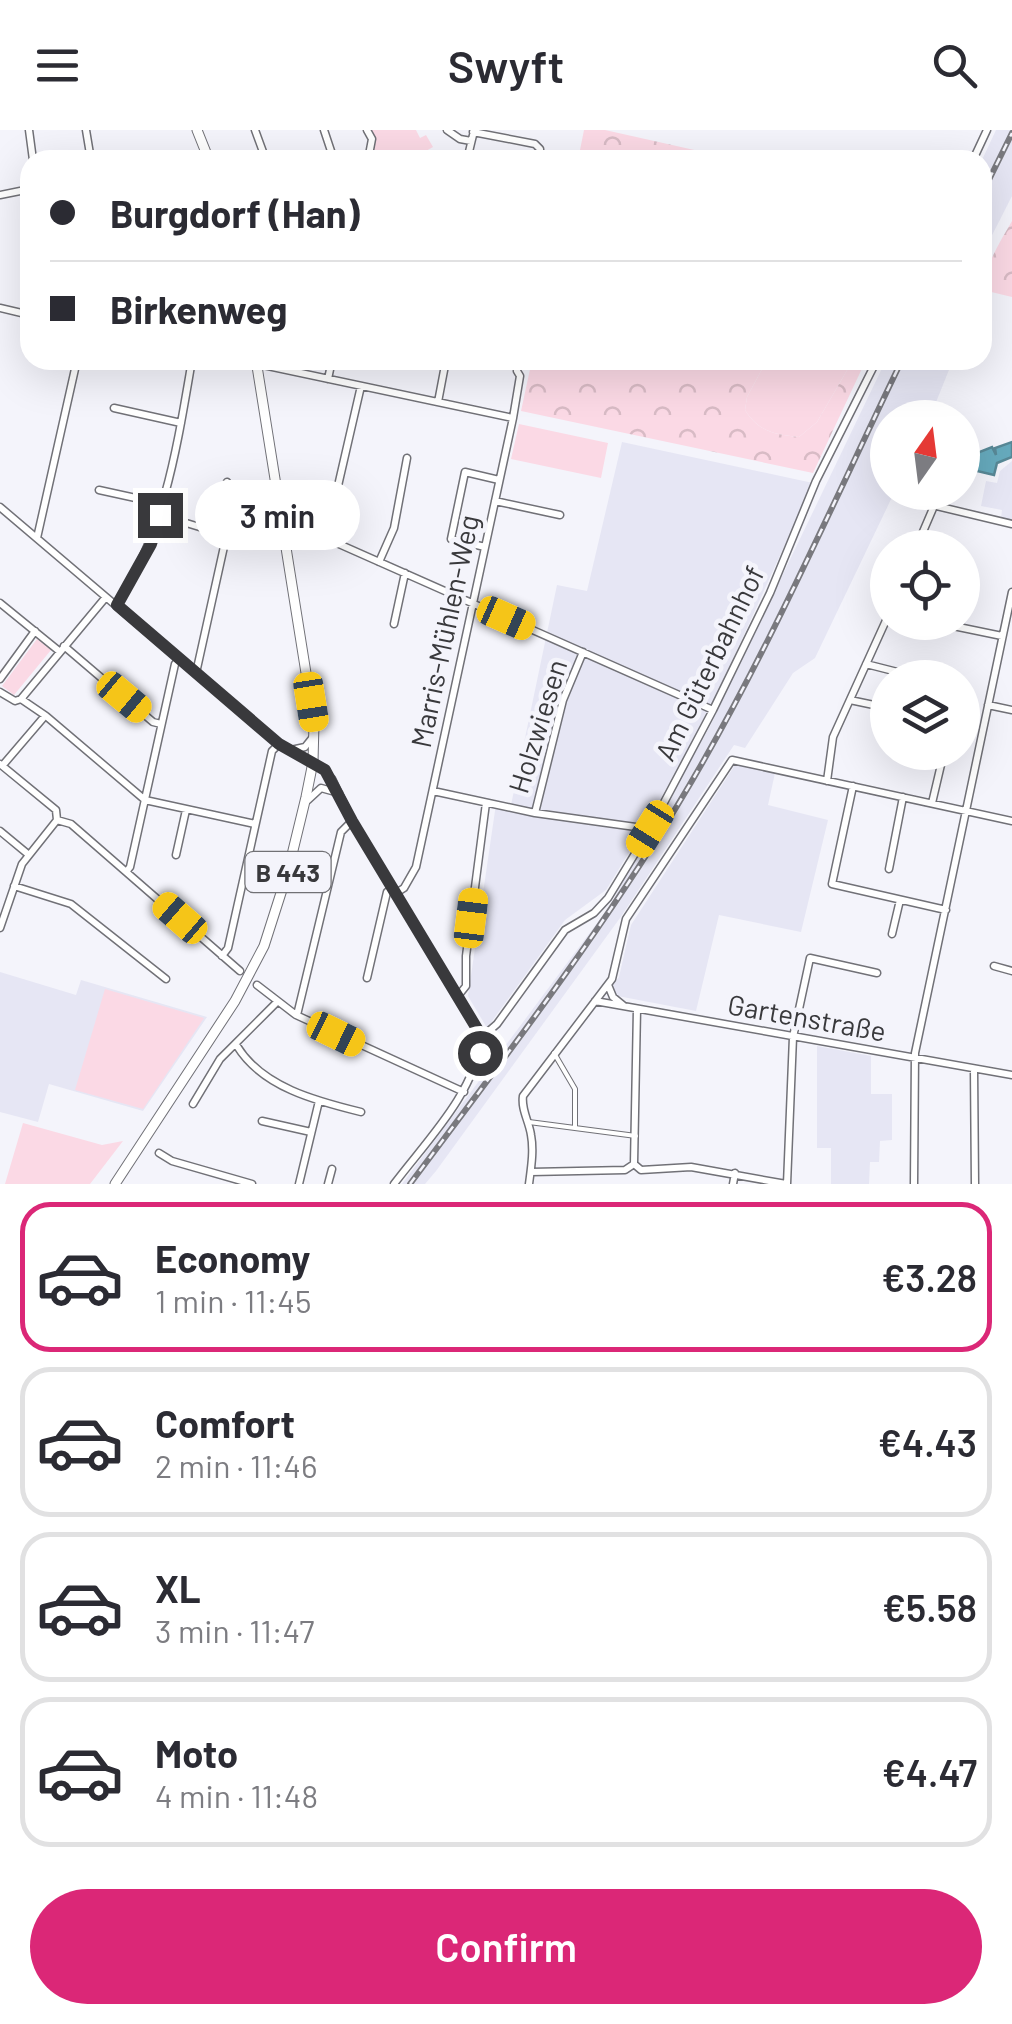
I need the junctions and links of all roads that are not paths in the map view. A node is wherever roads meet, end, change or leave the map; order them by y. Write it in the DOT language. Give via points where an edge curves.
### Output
graph roads {
  1 [pos="447,130"];
  2 [pos="473,134"];
  3 [pos="540,150"];
  4 [pos="75,370"];
  5 [pos="190,370"];
  6 [pos="257,370"];
  7 [pos="292,370"];
  8 [pos="330,370"];
  9 [pos="444,370"];
  10 [pos="872,370"];
  11 [pos="518,371"];
  12 [pos="328,378"];
  13 [pos="361,386"];
  14 [pos="438,402"];
  15 [pos="114,408"];
  16 [pos="512,418"];
  17 [pos="182,423"];
  18 [pos="407,458"];
  19 [pos="500,480"];
  20 [pos="227,482"];
  21 [pos="99,490"];
  22 [pos="495,501"];
  23 [pos="163,504"];
  24 [pos="0,507"];
  25 [pos="951,510"];
  26 [pos="160,515"];
  27 [pos="560,515"];
  28 [pos="283,523"];
  29 [pos="1012,524"];
  30 [pos="216,530"];
  31 [pos="229,536"];
  32 [pos="37,538"];
  33 [pos="326,538"];
  34 [pos="485,547"];
  35 [pos="379,562"];
  36 [pos="406,573"];
  37 [pos="1012,592"];
  38 [pos="106,597"];
  39 [pos="0,603"];
  40 [pos="473,604"];
  41 [pos="117,605"];
  42 [pos="394,624"];
  43 [pos="1009,625"];
  44 [pos="980,631"];
  45 [pos="35,632"];
  46 [pos="1002,636"];
  47 [pos="877,640"];
  48 [pos="62,649"];
  49 [pos="582,652"];
  50 [pos="179,659"];
  51 [pos="866,664"];
  52 [pos="870,665"];
  53 [pos="196,673"];
  54 [pos="0,680"];
  55 [pos="0,692"];
  56 [pos="21,700"];
  57 [pos="850,700"];
  58 [pos="870,704"];
  59 [pos="988,705"];
  60 [pos="713,710"];
  61 [pos="1012,710"];
  62 [pos="44,717"];
  63 [pos="161,724"];
  64 [pos="314,736"];
  65 [pos="279,744"];
  66 [pos="290,750"];
  67 [pos="313,762"];
  68 [pos="2,765"];
  69 [pos="940,770"];
  70 [pos="827,781"];
  71 [pos="853,786"];
  72 [pos="432,791"];
  73 [pos="340,794"];
  74 [pos="903,797"];
  75 [pos="145,800"];
  76 [pos="486,803"];
  77 [pos="304,804"];
  78 [pos="932,804"];
  79 [pos="186,810"];
  80 [pos="965,811"];
  81 [pos="535,813"];
  82 [pos="57,820"];
  83 [pos="352,821"];
  84 [pos="1012,821"];
  85 [pos="255,824"];
  86 [pos="650,829"];
  87 [pos="0,831"];
  88 [pos="29,855"];
  89 [pos="176,855"];
  90 [pos="888,870"];
  91 [pos="126,872"];
  92 [pos="14,886"];
  93 [pos="394,891"];
  94 [pos="900,900"];
  95 [pos="946,910"];
  96 [pos="2,918"];
  97 [pos="0,928"];
  98 [pos="892,934"];
  99 [pos="222,956"];
  100 [pos="994,966"];
  101 [pos="1012,970"];
  102 [pos="240,971"];
  103 [pos="877,973"];
  104 [pos="367,978"];
  105 [pos="166,979"];
  106 [pos="608,984"];
  107 [pos="257,986"];
  108 [pos="458,996"];
  109 [pos="595,1001"];
  110 [pos="276,1004"];
  111 [pos="625,1006"];
  112 [pos="637,1009"];
  113 [pos="296,1015"];
  114 [pos="793,1036"];
  115 [pos="482,1037"];
  116 [pos="237,1046"];
  117 [pos="554,1054"];
  118 [pos="914,1058"];
  119 [pos="974,1069"];
  120 [pos="1012,1075"];
  121 [pos="464,1092"];
  122 [pos="319,1101"];
  123 [pos="193,1104"];
  124 [pos="360,1112"];
  125 [pos="262,1120"];
  126 [pos="528,1122"];
  127 [pos="575,1126"];
  128 [pos="312,1132"];
  129 [pos="636,1136"];
  130 [pos="159,1152"];
  131 [pos="634,1164"];
  132 [pos="332,1168"];
  133 [pos="530,1172"];
  134 [pos="734,1174"];
  135 [pos="119,1184"];
  136 [pos="252,1184"];
  137 [pos="299,1184"];
  138 [pos="328,1184"];
  139 [pos="394,1184"];
  140 [pos="529,1184"];
  141 [pos="733,1184"];
  142 [pos="787,1184"];
  143 [pos="914,1184"];
  144 [pos="975,1184"];
  1 -- 2 [label="street" via="460,140"];
  2 -- 3 [label="street"];
  4 -- 32 [label="street"];
  5 -- 17 [label="street"];
  6 -- 28 [label="main road, B 443"];
  7 -- 12 [label="street"];
  8 -- 12 [label="street"];
  9 -- 14 [label="street"];
  10 -- 60 [label="street, Am Güterbahnhof"];
  11 -- 16 [label="street, Marris-Mühlen-Weg"];
  12 -- 13 [label="street"];
  13 -- 14 [label="street"];
  13 -- 33 [label="street"];
  14 -- 16 [label="street"];
  15 -- 17 [label="street"];
  16 -- 19 [label="street, Marris-Mühlen-Weg"];
  17 -- 23 [label="street"];
  18 -- 35 [label="street" via="394,528"];
  19 -- 22 [label="street, Marris-Mühlen-Weg"];
  19 -- 34 [label="street" via="465,472 451,539"];
  20 -- 30 [label="street"];
  21 -- 23 [label="street"];
  22 -- 27 [label="street"];
  22 -- 34 [label="street, Marris-Mühlen-Weg"];
  23 -- 26 [label="street"];
  24 -- 32 [label="street"];
  25 -- 29 [label="street"];
  26 -- 30 [label="street"];
  26 -- 41 [label="street"];
  28 -- 31 [label="street"];
  28 -- 33 [label="street"];
  28 -- 64 [label="main road, B 443"];
  30 -- 31 [label="street"];
  31 -- 53 [label="street"];
  32 -- 38 [label="street"];
  33 -- 35 [label="street"];
  34 -- 40 [label="street, Marris-Mühlen-Weg"];
  35 -- 36 [label="street"];
  36 -- 40 [label="street"];
  36 -- 42 [label="street"];
  37 -- 43 [label="street"];
  38 -- 41 [label="street"];
  38 -- 48 [label="street"];
  39 -- 45 [label="street"];
  40 -- 49 [label="street"];
  40 -- 72 [label="street, Marris-Mühlen-Weg"];
  41 -- 50 [label="street"];
  43 -- 46 [label="street"];
  44 -- 46 [label="street"];
  45 -- 48 [label="street"];
  45 -- 54 [label="street"];
  46 -- 59 [label="street"];
  47 -- 51 [label="street"];
  48 -- 56 [label="street"];
  48 -- 63 [label="street"];
  49 -- 60 [label="street"];
  49 -- 81 [label="street, Holzwiesen"];
  50 -- 53 [label="street"];
  50 -- 63 [label="street"];
  51 -- 52 [label="street"];
  51 -- 57 [label="street"];
  53 -- 65 [label="street"];
  55 -- 56 [label="street"];
  56 -- 62 [label="street"];
  57 -- 58 [label="street"];
  57 -- 70 [label="street" via="833,736"];
  59 -- 61 [label="street"];
  59 -- 80 [label="street"];
  60 -- 86 [label="street, Am Güterbahnhof"];
  62 -- 68 [label="street"];
  62 -- 75 [label="street"];
  63 -- 75 [label="street"];
  64 -- 66 [label="street" via="304,748"];
  64 -- 67 [label="main road, B 443"];
  65 -- 66 [label="street"];
  65 -- 85 [label="street"];
  66 -- 67 [label="street"];
  67 -- 73 [label="street"];
  67 -- 77 [label="main road, B 443"];
  68 -- 82 [label="street" via="56,810"];
  69 -- 78 [label="street"];
  70 -- 71 [label="street"];
  70 -- 106 [label="street" via="732,760 626,919"];
  71 -- 74 [label="street"];
  71 -- 94 [label="street" via="832,884"];
  72 -- 76 [label="street"];
  72 -- 93 [label="street, Marris-Mühlen-Weg" via="416,867 404,888"];
  73 -- 77 [label="street" via="322,788"];
  73 -- 83 [label="street"];
  74 -- 78 [label="street"];
  74 -- 90 [label="street"];
  75 -- 79 [label="street"];
  75 -- 91 [label="street"];
  76 -- 81 [label="street"];
  76 -- 108 [label="street" via="466,986"];
  77 -- 135 [label="main road, B 443" via="257,962"];
  78 -- 80 [label="street"];
  79 -- 85 [label="street"];
  79 -- 89 [label="street"];
  80 -- 84 [label="street"];
  80 -- 95 [label="street"];
  81 -- 86 [label="street"];
  82 -- 88 [label="street"];
  82 -- 91 [label="street" via="71,824"];
  83 -- 93 [label="street"];
  83 -- 113 [label="street" via="341,832"];
  85 -- 99 [label="street"];
  86 -- 115 [label="street, Am Güterbahnhof" via="600,907 566,930"];
  87 -- 88 [label="street"];
  88 -- 92 [label="street"];
  91 -- 99 [label="street"];
  92 -- 96 [label="street"];
  92 -- 105 [label="street" via="71,904"];
  93 -- 104 [label="street, Marris-Mühlen-Weg" via="387,892"];
  93 -- 108 [label="street"];
  94 -- 95 [label="street"];
  94 -- 98 [label="street"];
  95 -- 118 [label="street"];
  96 -- 97 [label="street"];
  99 -- 102 [label="street"];
  100 -- 101 [label="street"];
  103 -- 114 [label="street" via="810,958"];
  106 -- 109 [label="street"];
  106 -- 111 [label="street"];
  107 -- 110 [label="street"];
  108 -- 115 [label="street"];
  109 -- 111 [label="street, Gartenstraße"];
  109 -- 117 [label="street"];
  110 -- 113 [label="street"];
  110 -- 116 [label="street"];
  111 -- 112 [label="street, Gartenstraße"];
  112 -- 114 [label="street, Gartenstraße"];
  112 -- 129 [label="street"];
  113 -- 121 [label="street"];
  114 -- 118 [label="street, Gartenstraße"];
  114 -- 142 [label="street"];
  115 -- 121 [label="street"];
  116 -- 122 [label="street" via="260,1072"];
  116 -- 123 [label="street" via="220,1059"];
  117 -- 126 [label="street" via="522,1104"];
  117 -- 127 [label="street" via="575,1089"];
  118 -- 119 [label="street, Gartenstraße"];
  118 -- 143 [label="street"];
  119 -- 120 [label="street, Gartenstraße"];
  119 -- 144 [label="street"];
  121 -- 139 [label="street"];
  122 -- 124 [label="street"];
  122 -- 128 [label="street"];
  125 -- 128 [label="street"];
  126 -- 127 [label="street"];
  126 -- 133 [label="street"];
  127 -- 129 [label="street"];
  128 -- 137 [label="street"];
  129 -- 131 [label="street"];
  130 -- 136 [label="street"];
  131 -- 133 [label="street" via="625,1170"];
  131 -- 134 [label="street" via="641,1170 691,1167"];
  132 -- 138 [label="street"];
  133 -- 140 [label="street"];
  134 -- 141 [label="street"];
  134 -- 142 [label="street"];
}
